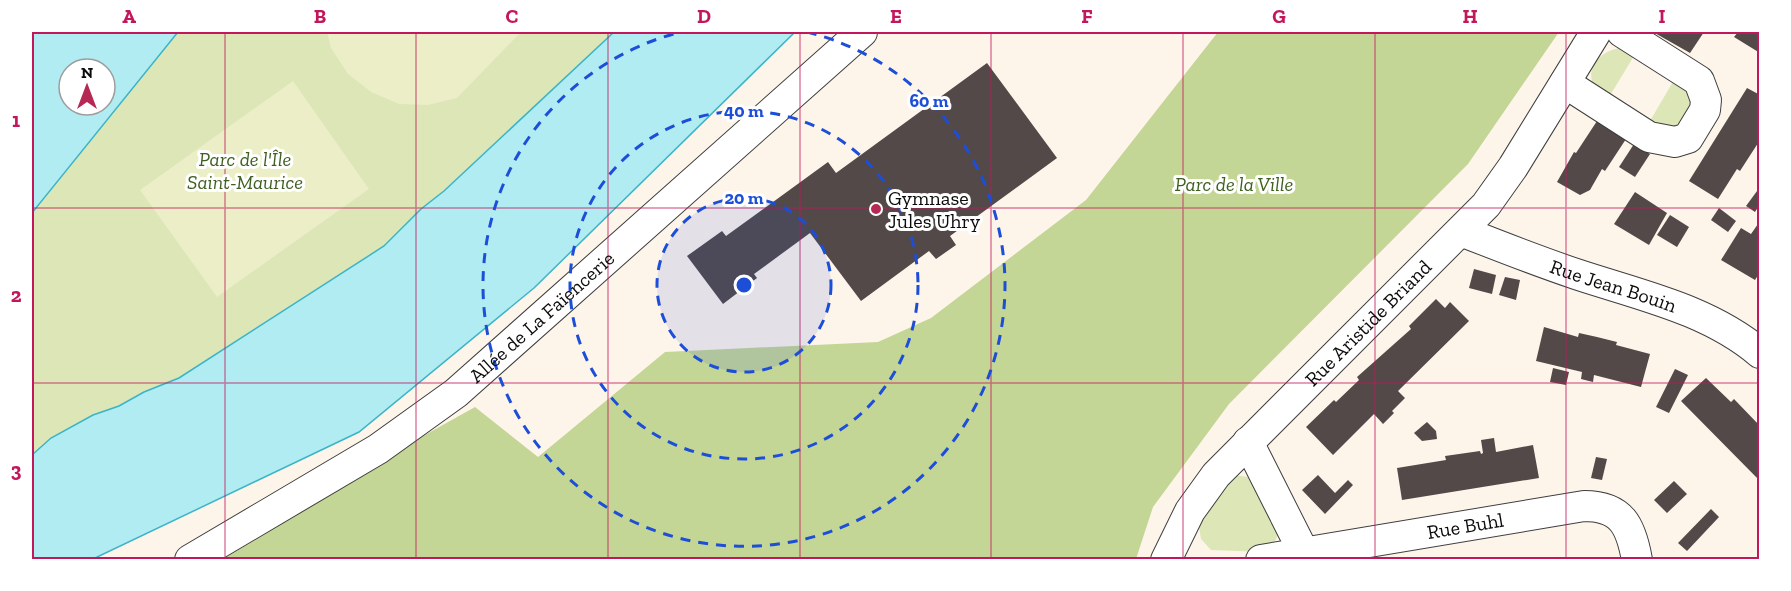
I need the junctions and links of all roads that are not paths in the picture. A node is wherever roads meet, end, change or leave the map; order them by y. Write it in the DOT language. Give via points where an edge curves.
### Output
graph roads {
  1 [pos="862,32"];
  2 [pos="1596,32"];
  3 [pos="1622,32"];
  4 [pos="1565,83"];
  5 [pos="1461,231"];
  6 [pos="1760,353"];
  7 [pos="1248,442"];
  8 [pos="1304,553"];
  9 [pos="190,560"];
  10 [pos="1166,560"];
  11 [pos="1261,560"];
  12 [pos="1637,560"];
  1 -- 9 [label="street, Allée de La Faïencerie" via="456,393 378,449"];
  2 -- 4 [label="street, Rue Aristide Briand"];
  3 -- 4 [label="street" via="1699,81 1706,100 1705,110 1688,138 1675,142 1649,137"];
  4 -- 5 [label="street, Rue Aristide Briand" via="1500,188"];
  5 -- 6 [label="street, Rue Jean Bouin" via="1701,315"];
  5 -- 7 [label="street, Rue Aristide Briand"];
  7 -- 8 [label="street"];
  7 -- 10 [label="street, Rue Aristide Briand" via="1201,494"];
  8 -- 11 [label="street, Rue Buhl"];
  8 -- 12 [label="street, Rue Buhl" via="1594,506 1605,508 1624,521 1633,538"];
}
